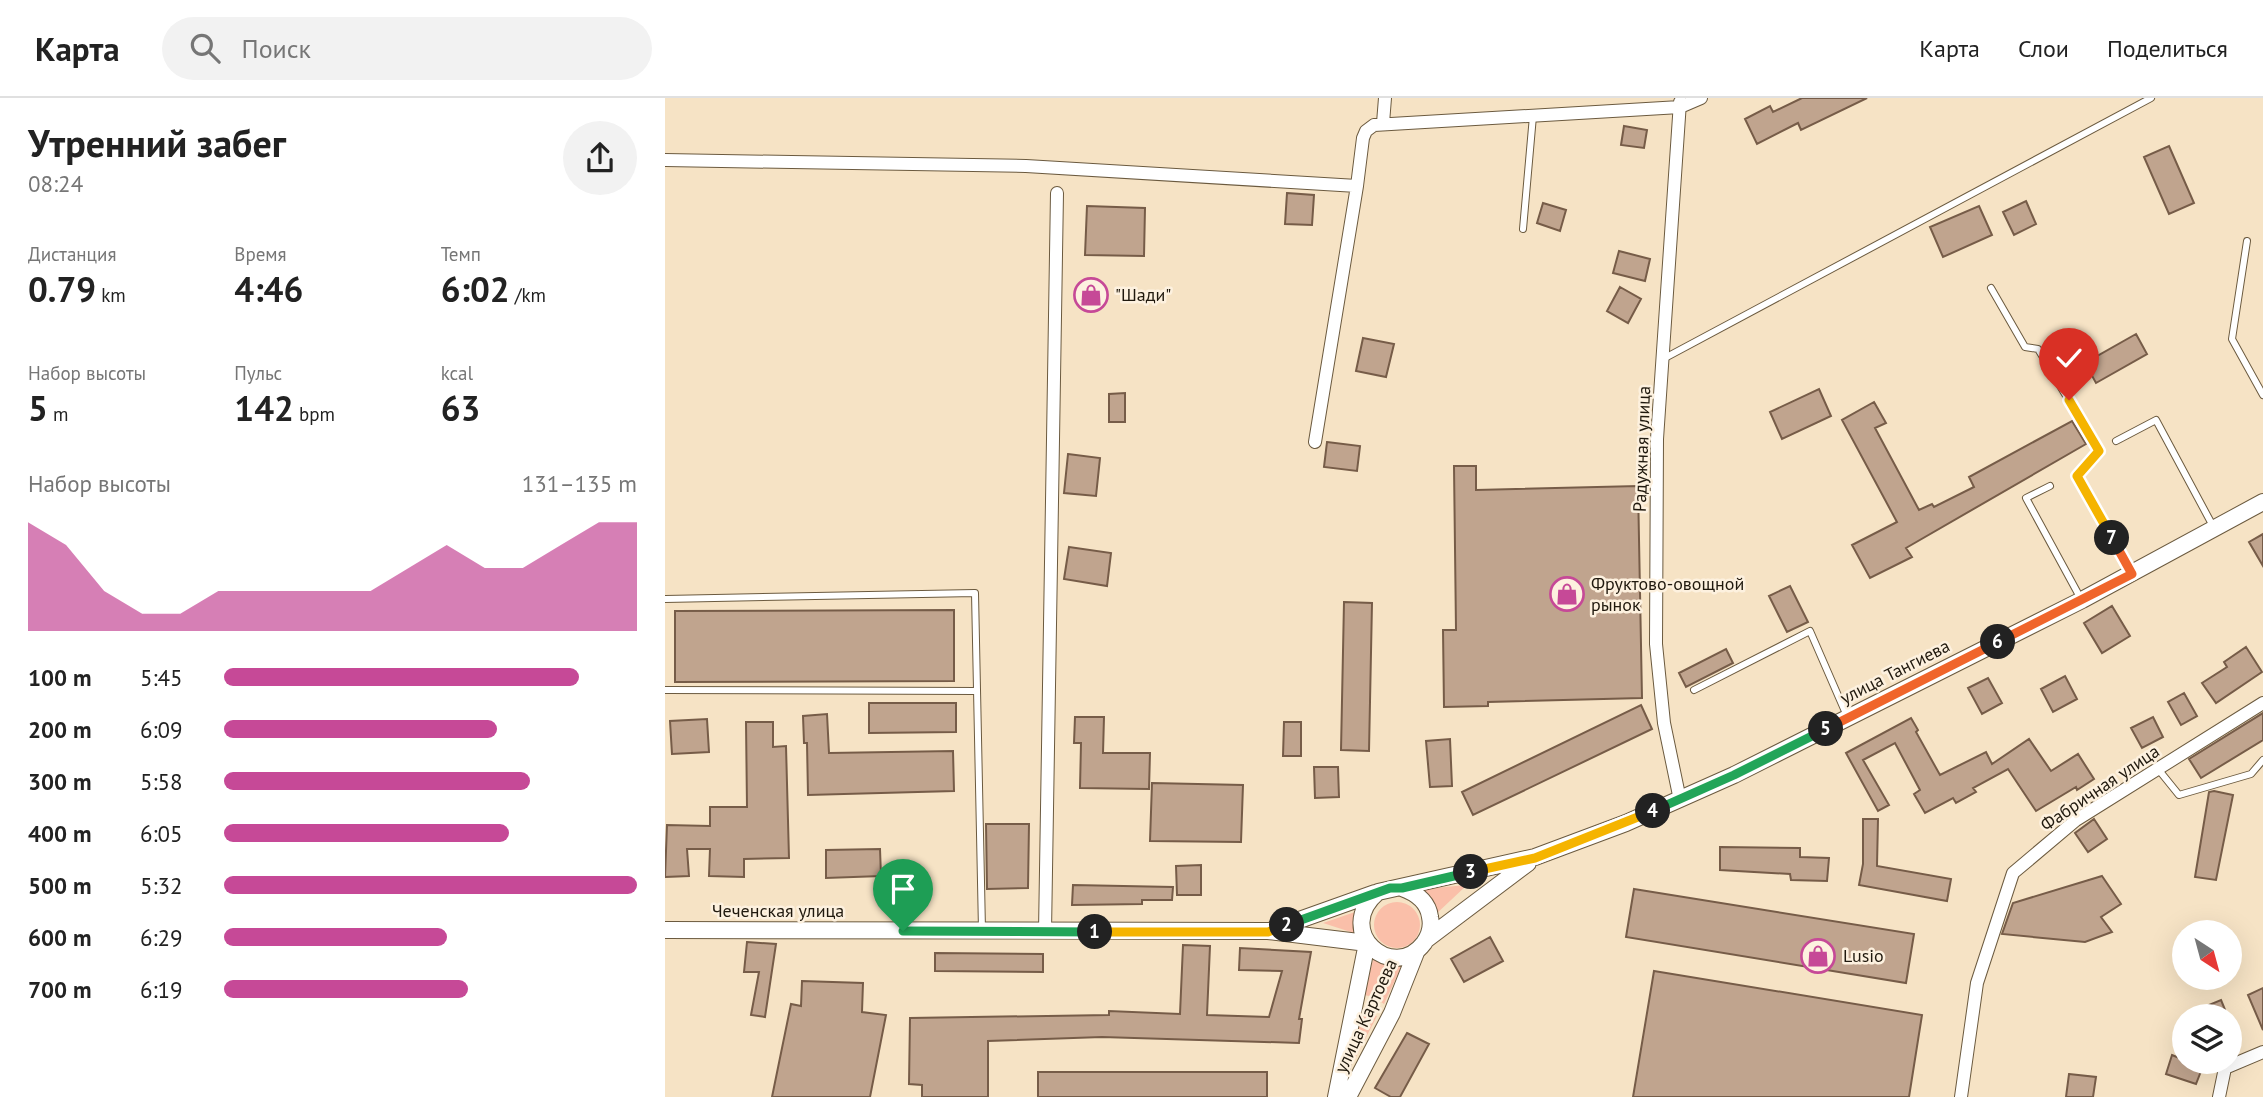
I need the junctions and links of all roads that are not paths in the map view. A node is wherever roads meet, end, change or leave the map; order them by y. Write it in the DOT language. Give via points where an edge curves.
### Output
graph roads {
  1 [pos="1385,98"];
  2 [pos="1701,98"];
  3 [pos="2151,98"];
  4 [pos="1680,103"];
  5 [pos="1533,115"];
  6 [pos="1383,122"];
  7 [pos="665,160"];
  8 [pos="1357,186"];
  9 [pos="1056,193"];
  10 [pos="1523,229"];
  11 [pos="2247,241"];
  12 [pos="1990,288"];
  13 [pos="1663,359"];
  14 [pos="2263,395"];
  15 [pos="2116,440"];
  16 [pos="1315,442"];
  17 [pos="2050,486"];
  18 [pos="2263,502"];
  19 [pos="2215,530"];
  20 [pos="2132,574"];
  21 [pos="665,599"];
  22 [pos="2082,600"];
  23 [pos="665,690"];
  24 [pos="1694,690"];
  25 [pos="977,691"];
  26 [pos="2263,703"];
  27 [pos="1848,718"];
  28 [pos="2263,760"];
  29 [pos="2158,769"];
  30 [pos="1680,800"];
  31 [pos="1535,858"];
  32 [pos="1402,888"];
  33 [pos="1378,892"];
  34 [pos="665,930"];
  35 [pos="982,932"];
  36 [pos="1045,932"];
  37 [pos="1268,932"];
  38 [pos="1367,943"];
  39 [pos="1422,944"];
  40 [pos="2263,1052"];
  41 [pos="1336,1097"];
  42 [pos="1348,1097"];
  43 [pos="1961,1097"];
  44 [pos="2219,1097"];
  1 -- 6 [label="street"];
  2 -- 4 [label="street"];
  3 -- 13 [label="lane"];
  4 -- 5 [label="street"];
  4 -- 13 [label="street, Радужная улица"];
  5 -- 6 [label="street"];
  5 -- 10 [label="lane"];
  6 -- 8 [label="street" via="1366,131 1363,138"];
  7 -- 8 [label="street" via="1026,166"];
  8 -- 16 [label="street"];
  9 -- 36 [label="street"];
  11 -- 14 [label="lane" via="2232,339"];
  12 -- 20 [label="lane" via="2025,347 2038,349 2099,451 2077,476"];
  13 -- 30 [label="street, Радужная улица" via="1657,439 1656,644 1664,723"];
  15 -- 19 [label="lane" via="2156,420"];
  17 -- 22 [label="lane" via="2026,498"];
  18 -- 19 [label="main road, улица Тангиева"];
  19 -- 20 [label="main road, улица Тангиева"];
  20 -- 22 [label="main road, улица Тангиева"];
  21 -- 25 [label="lane" via="975,593"];
  22 -- 27 [label="main road, улица Тангиева"];
  23 -- 25 [label="lane"];
  24 -- 27 [label="lane" via="1810,631"];
  25 -- 35 [label="lane"];
  26 -- 29 [label="street, Фабричная улица"];
  27 -- 30 [label="main road, улица Тангиева"];
  28 -- 29 [label="lane" via="2251,774 2179,795"];
  29 -- 43 [label="street, Фабричная улица" via="2076,820 2013,873 1977,983"];
  30 -- 31 [label="main road, улица Тангиева"];
  31 -- 32 [label="main road"];
  31 -- 39 [label="main road"];
  32 -- 33 [label="main road"];
  32 -- 39 [label="main road" via="1421,898 1427,907 1430,928"];
  33 -- 37 [label="main road, Чеченская улица"];
  33 -- 38 [label="main road" via="1363,909 1362,932"];
  34 -- 35 [label="main road, Чеченская улица"];
  35 -- 36 [label="main road, Чеченская улица"];
  36 -- 37 [label="main road, Чеченская улица"];
  37 -- 38 [label="main road, Чеченская улица"];
  38 -- 39 [label="main road" via="1391,957"];
  38 -- 41 [label="main road, улица Картоева"];
  39 -- 42 [label="main road, улица Картоева"];
  40 -- 44 [label="street" via="2225,1068"];
}
